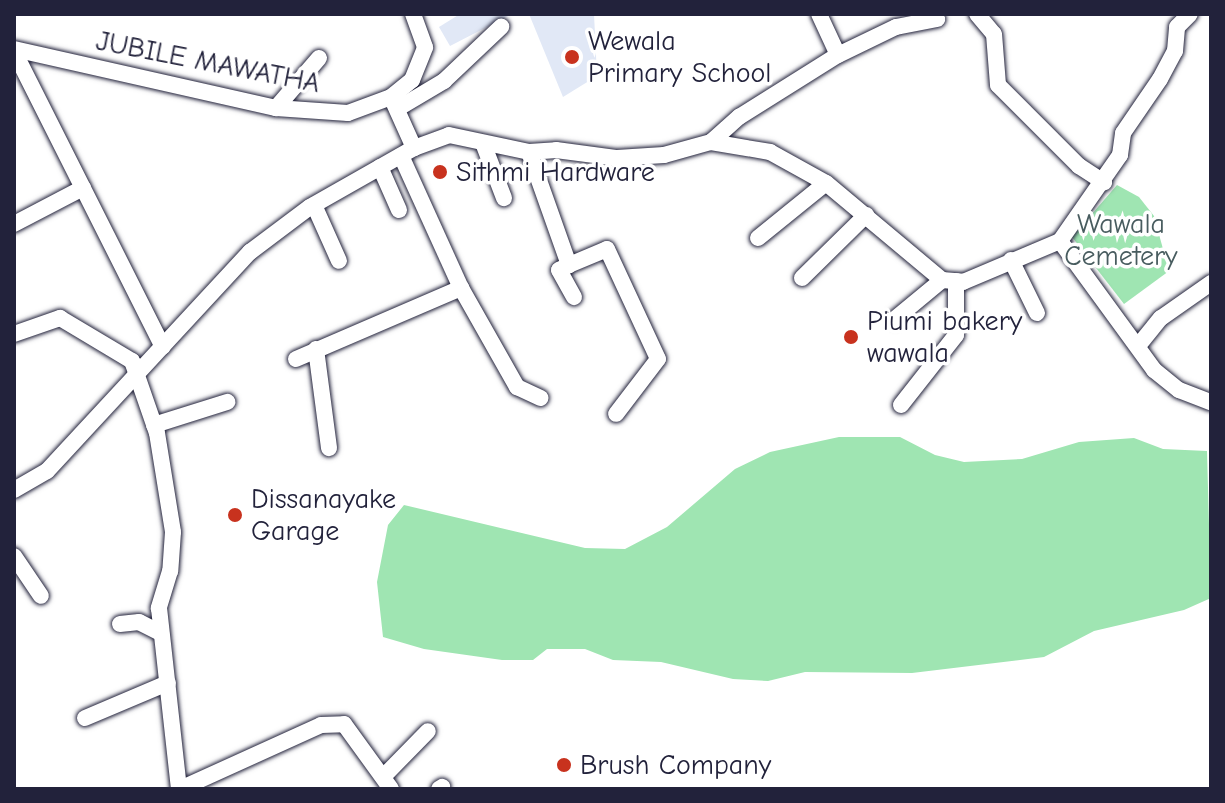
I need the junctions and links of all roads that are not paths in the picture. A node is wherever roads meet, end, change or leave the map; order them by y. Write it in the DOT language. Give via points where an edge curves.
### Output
graph roads {
  1 [pos="413,14"];
  2 [pos="819,14"];
  3 [pos="977,14"];
  4 [pos="1190,14"];
  5 [pos="937,19"];
  6 [pos="501,27"];
  7 [pos="14,50"];
  8 [pos="838,55"];
  9 [pos="319,58"];
  10 [pos="394,103"];
  11 [pos="276,108"];
  12 [pos="711,142"];
  13 [pos="483,143"];
  14 [pos="407,152"];
  15 [pos="529,152"];
  16 [pos="380,167"];
  17 [pos="1104,182"];
  18 [pos="826,183"];
  19 [pos="83,188"];
  20 [pos="504,198"];
  21 [pos="314,205"];
  22 [pos="399,210"];
  23 [pos="866,215"];
  24 [pos="14,224"];
  25 [pos="758,238"];
  26 [pos="1060,241"];
  27 [pos="1011,260"];
  28 [pos="339,261"];
  29 [pos="569,265"];
  30 [pos="802,278"];
  31 [pos="949,281"];
  32 [pos="1211,283"];
  33 [pos="461,288"];
  34 [pos="574,297"];
  35 [pos="1037,313"];
  36 [pos="895,319"];
  37 [pos="14,334"];
  38 [pos="1138,346"];
  39 [pos="163,347"];
  40 [pos="316,349"];
  41 [pos="296,359"];
  42 [pos="136,378"];
  43 [pos="541,398"];
  44 [pos="227,402"];
  45 [pos="1211,402"];
  46 [pos="901,405"];
  47 [pos="616,414"];
  48 [pos="154,425"];
  49 [pos="329,448"];
  50 [pos="14,490"];
  51 [pos="14,556"];
  52 [pos="41,596"];
  53 [pos="120,624"];
  54 [pos="161,633"];
  55 [pos="168,683"];
  56 [pos="85,718"];
  57 [pos="428,731"];
  58 [pos="387,783"];
  59 [pos="180,789"];
  1 -- 10 [label="street" via="425,47 424,61"];
  2 -- 8 [label="street"];
  3 -- 17 [label="street" via="994,34 998,85 1079,166"];
  4 -- 17 [label="street" via="1177,27 1175,51 1123,133 1120,155"];
  5 -- 8 [label="street" via="896,27"];
  6 -- 10 [label="street, JUBILE MAWATHA" via="444,81"];
  7 -- 11 [label="street, JUBILE MAWATHA"];
  7 -- 19 [label="street"];
  8 -- 12 [label="street" via="739,117"];
  9 -- 11 [label="street"];
  10 -- 11 [label="street, JUBILE MAWATHA" via="348,113"];
  10 -- 14 [label="street"];
  12 -- 15 [label="street" via="664,155 617,158"];
  12 -- 18 [label="street" via="770,152"];
  13 -- 14 [label="street" via="449,135"];
  13 -- 15 [label="street"];
  13 -- 20 [label="street"];
  14 -- 16 [label="street"];
  14 -- 33 [label="street"];
  15 -- 29 [label="street"];
  16 -- 21 [label="street"];
  16 -- 22 [label="street"];
  17 -- 26 [label="street"];
  18 -- 23 [label="street"];
  18 -- 25 [label="street"];
  19 -- 24 [label="street"];
  19 -- 39 [label="street"];
  21 -- 28 [label="street"];
  21 -- 39 [label="street" via="250,252"];
  23 -- 30 [label="street"];
  23 -- 31 [label="street"];
  26 -- 27 [label="street"];
  26 -- 38 [label="street"];
  27 -- 31 [label="street"];
  27 -- 35 [label="street"];
  29 -- 34 [label="street" via="559,270"];
  29 -- 47 [label="street" via="607,249 658,359"];
  31 -- 36 [label="street"];
  31 -- 46 [label="street" via="956,335"];
  32 -- 38 [label="street" via="1161,318"];
  33 -- 40 [label="street"];
  33 -- 43 [label="street" via="517,387"];
  37 -- 42 [label="street" via="60,318 132,361"];
  38 -- 45 [label="street" via="1154,370 1179,390"];
  39 -- 42 [label="street"];
  40 -- 41 [label="street"];
  40 -- 49 [label="street"];
  42 -- 48 [label="street"];
  42 -- 50 [label="street" via="47,471"];
  44 -- 48 [label="street"];
  48 -- 54 [label="street" via="173,532 170,571 159,608"];
  51 -- 52 [label="street"];
  53 -- 54 [label="street" via="139,622"];
  54 -- 55 [label="street"];
  55 -- 56 [label="street"];
  55 -- 59 [label="street"];
  57 -- 58 [label="street"];
  58 -- 59 [label="street" via="344,724 321,725"];
}
